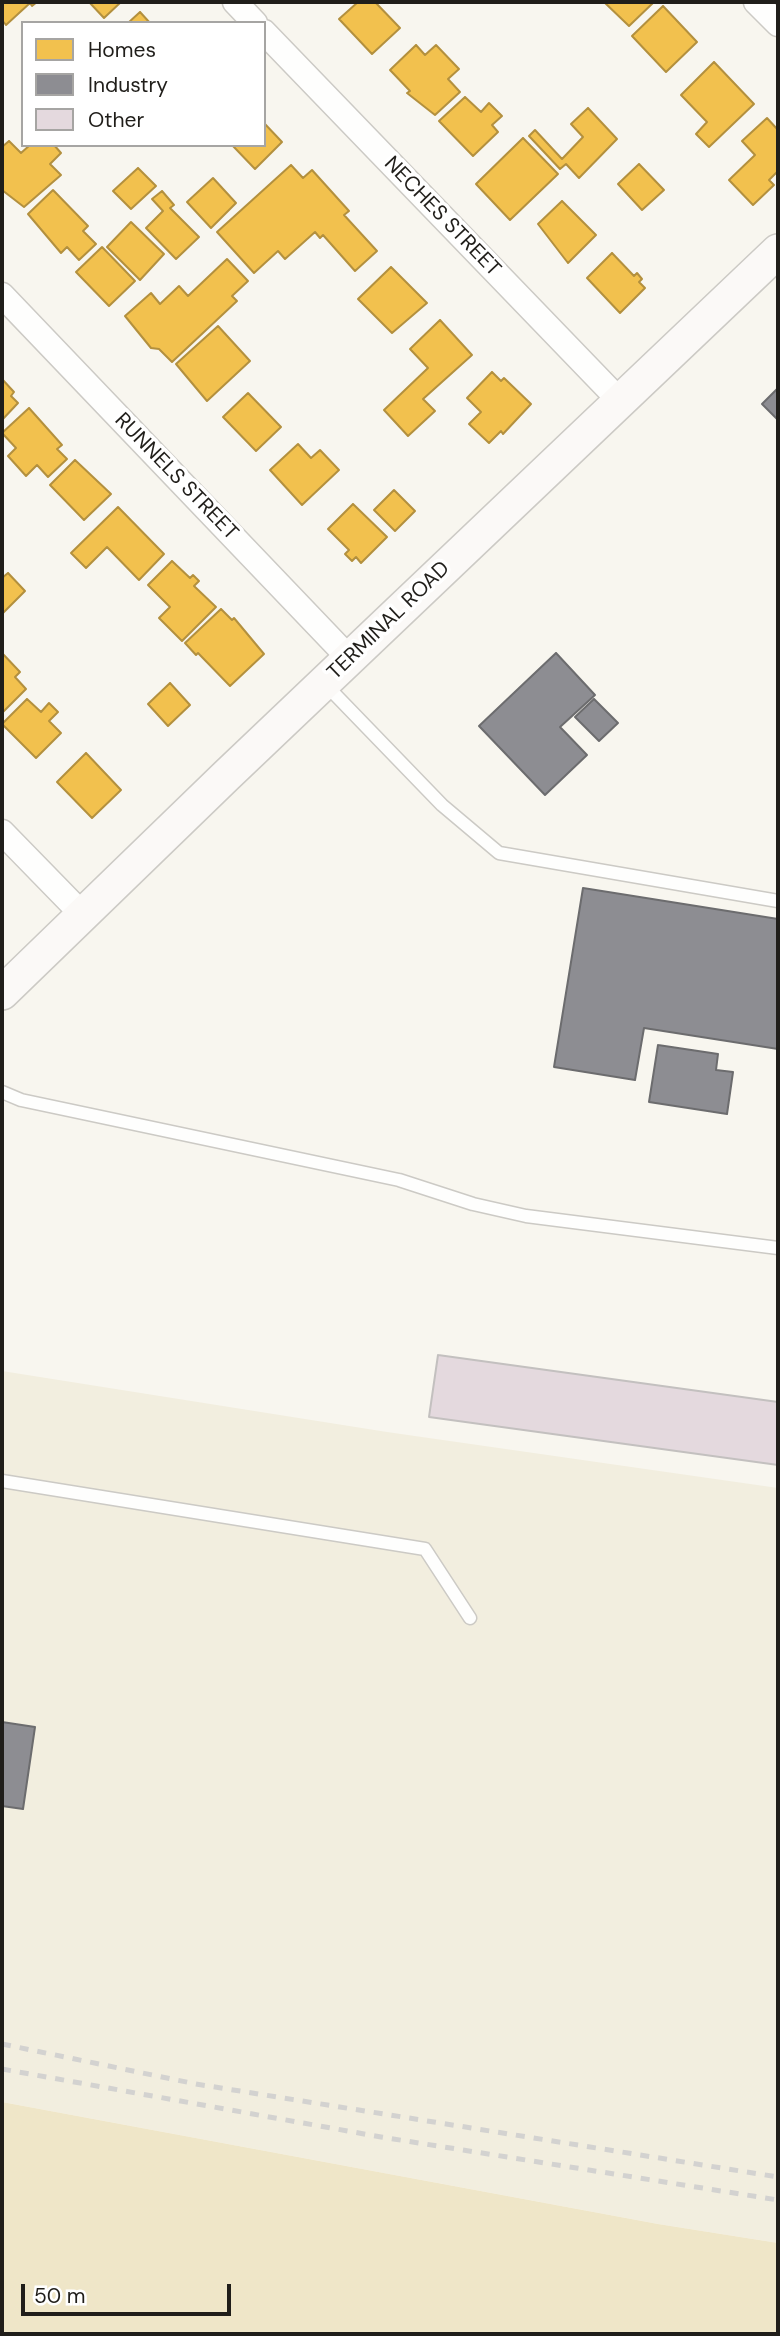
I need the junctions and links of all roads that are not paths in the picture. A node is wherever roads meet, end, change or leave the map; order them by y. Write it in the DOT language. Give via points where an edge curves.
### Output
graph roads {
  1 [pos="235,2"];
  2 [pos="756,2"];
  3 [pos="253,21"];
  4 [pos="778,24"];
  5 [pos="266,34"];
  6 [pos="778,251"];
  7 [pos="2,295"];
  8 [pos="620,401"];
  9 [pos="349,658"];
  10 [pos="324,682"];
  11 [pos="2,832"];
  12 [pos="778,901"];
  13 [pos="82,914"];
  14 [pos="2,993"];
  15 [pos="2,1092"];
  16 [pos="778,1248"];
  17 [pos="2,1481"];
  18 [pos="470,1618"];
  1 -- 3 [label="street"];
  2 -- 4 [label="street"];
  5 -- 8 [label="street, NECHES STREET"];
  6 -- 8 [label="main road, TERMINAL ROAD"];
  7 -- 9 [label="street, RUNNELS STREET"];
  8 -- 9 [label="main road, TERMINAL ROAD"];
  9 -- 10 [label="main road, TERMINAL ROAD"];
  10 -- 12 [label="lane" via="442,806 499,853"];
  10 -- 13 [label="main road, TERMINAL ROAD"];
  11 -- 13 [label="street"];
  13 -- 14 [label="main road, TERMINAL ROAD"];
  15 -- 16 [label="lane" via="21,1100 399,1180 473,1205 526,1216"];
  17 -- 18 [label="lane" via="425,1549"];
}
